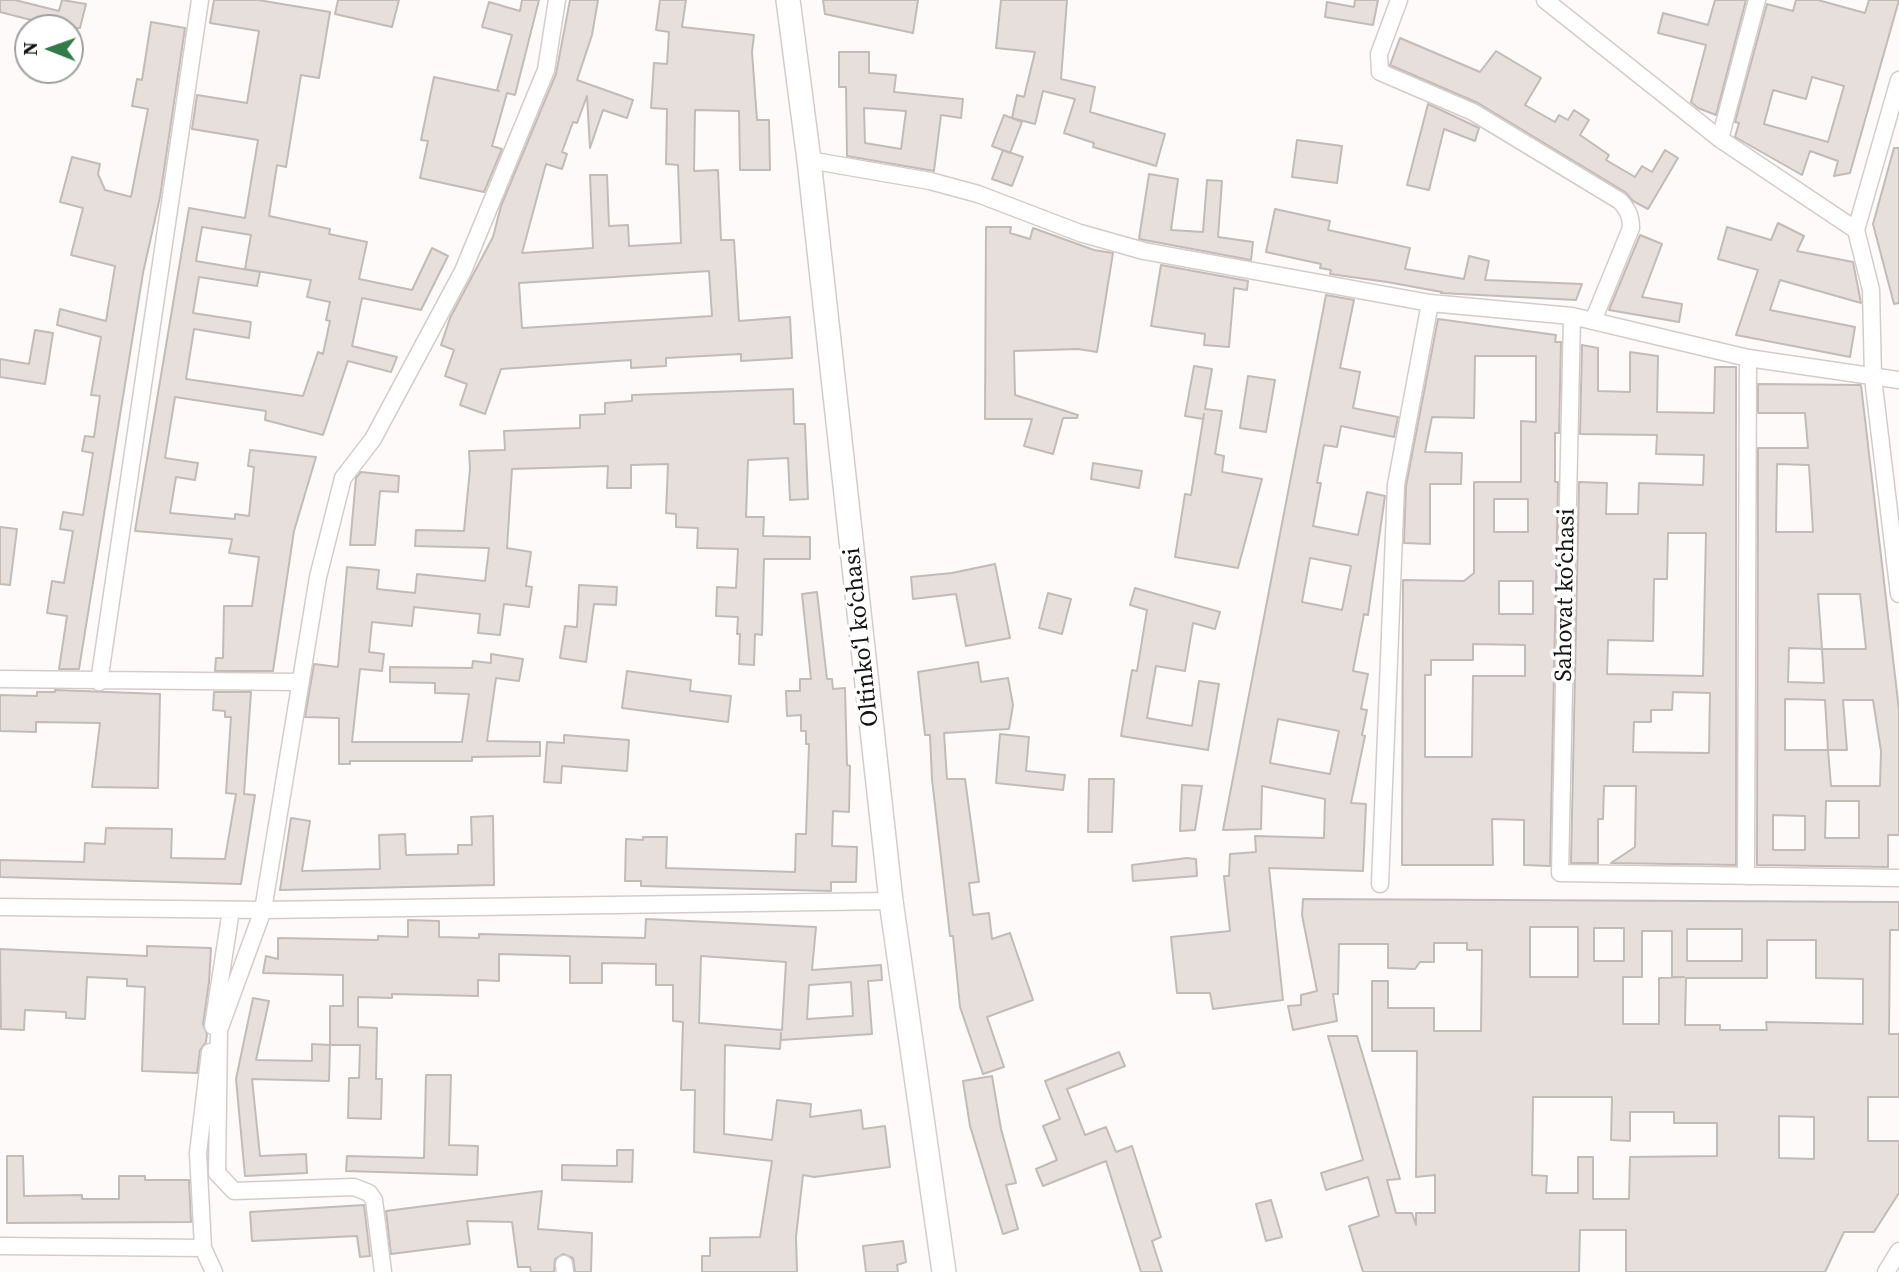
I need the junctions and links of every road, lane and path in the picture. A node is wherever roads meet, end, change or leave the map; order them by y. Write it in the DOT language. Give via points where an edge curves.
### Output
graph roads {
  1 [pos="200,0"];
  2 [pos="557,0"];
  3 [pos="788,0"];
  4 [pos="1399,0"];
  5 [pos="1545,0"];
  6 [pos="1757,0"];
  7 [pos="1899,80"];
  8 [pos="1720,139"];
  9 [pos="809,160"];
  10 [pos="1856,230"];
  11 [pos="1430,303"];
  12 [pos="1572,316"];
  13 [pos="1593,321"];
  14 [pos="1748,358"];
  15 [pos="1873,378"];
  16 [pos="1899,380"];
  17 [pos="1899,594"];
  18 [pos="0,680"];
  19 [pos="99,682"];
  20 [pos="299,682"];
  21 [pos="1745,876"];
  22 [pos="1899,878"];
  23 [pos="1380,884"];
  24 [pos="891,901"];
  25 [pos="0,907"];
  26 [pos="231,910"];
  27 [pos="263,910"];
  28 [pos="0,1246"];
  29 [pos="203,1248"];
  30 [pos="1899,1251"];
  31 [pos="214,1272"];
  32 [pos="383,1272"];
  33 [pos="944,1272"];
  34 [pos="1886,1272"];
  1 -- 19 [label="street"];
  2 -- 20 [label="street" via="546,70 463,271 373,439 343,478 318,576"];
  3 -- 9 [label="main road, Oltinkoʻl koʻchasi"];
  4 -- 13 [label="street" via="1380,54 1380,72 1473,113 1627,208 1631,228"];
  5 -- 8 [label="street"];
  6 -- 8 [label="street"];
  7 -- 10 [label="street"];
  8 -- 10 [label="street"];
  9 -- 11 [label="street" via="978,194 1080,233 1144,251"];
  9 -- 24 [label="main road, Oltinkoʻl koʻchasi"];
  10 -- 15 [label="street" via="1871,290"];
  11 -- 12 [label="street"];
  11 -- 23 [label="street" via="1396,485"];
  12 -- 13 [label="street"];
  12 -- 21 [label="street, Sahovat koʻchasi" via="1560,873"];
  13 -- 14 [label="street"];
  14 -- 15 [label="street"];
  14 -- 21 [label="street"];
  15 -- 16 [label="street"];
  15 -- 17 [label="street"];
  18 -- 19 [label="street"];
  19 -- 20 [label="street"];
  20 -- 27 [label="street"];
  21 -- 22 [label="street"];
  24 -- 27 [label="street"];
  24 -- 33 [label="main road, Oltinkoʻl koʻchasi"];
  25 -- 26 [label="street"];
  26 -- 27 [label="street"];
  26 -- 29 [label="street" via="198,1153"];
  27 -- 32 [label="street" via="219,1030 217,1173 234,1191 354,1187 369,1193 374,1199"];
  28 -- 29 [label="street"];
  29 -- 31 [label="street"];
  30 -- 34 [label="street"];
}
